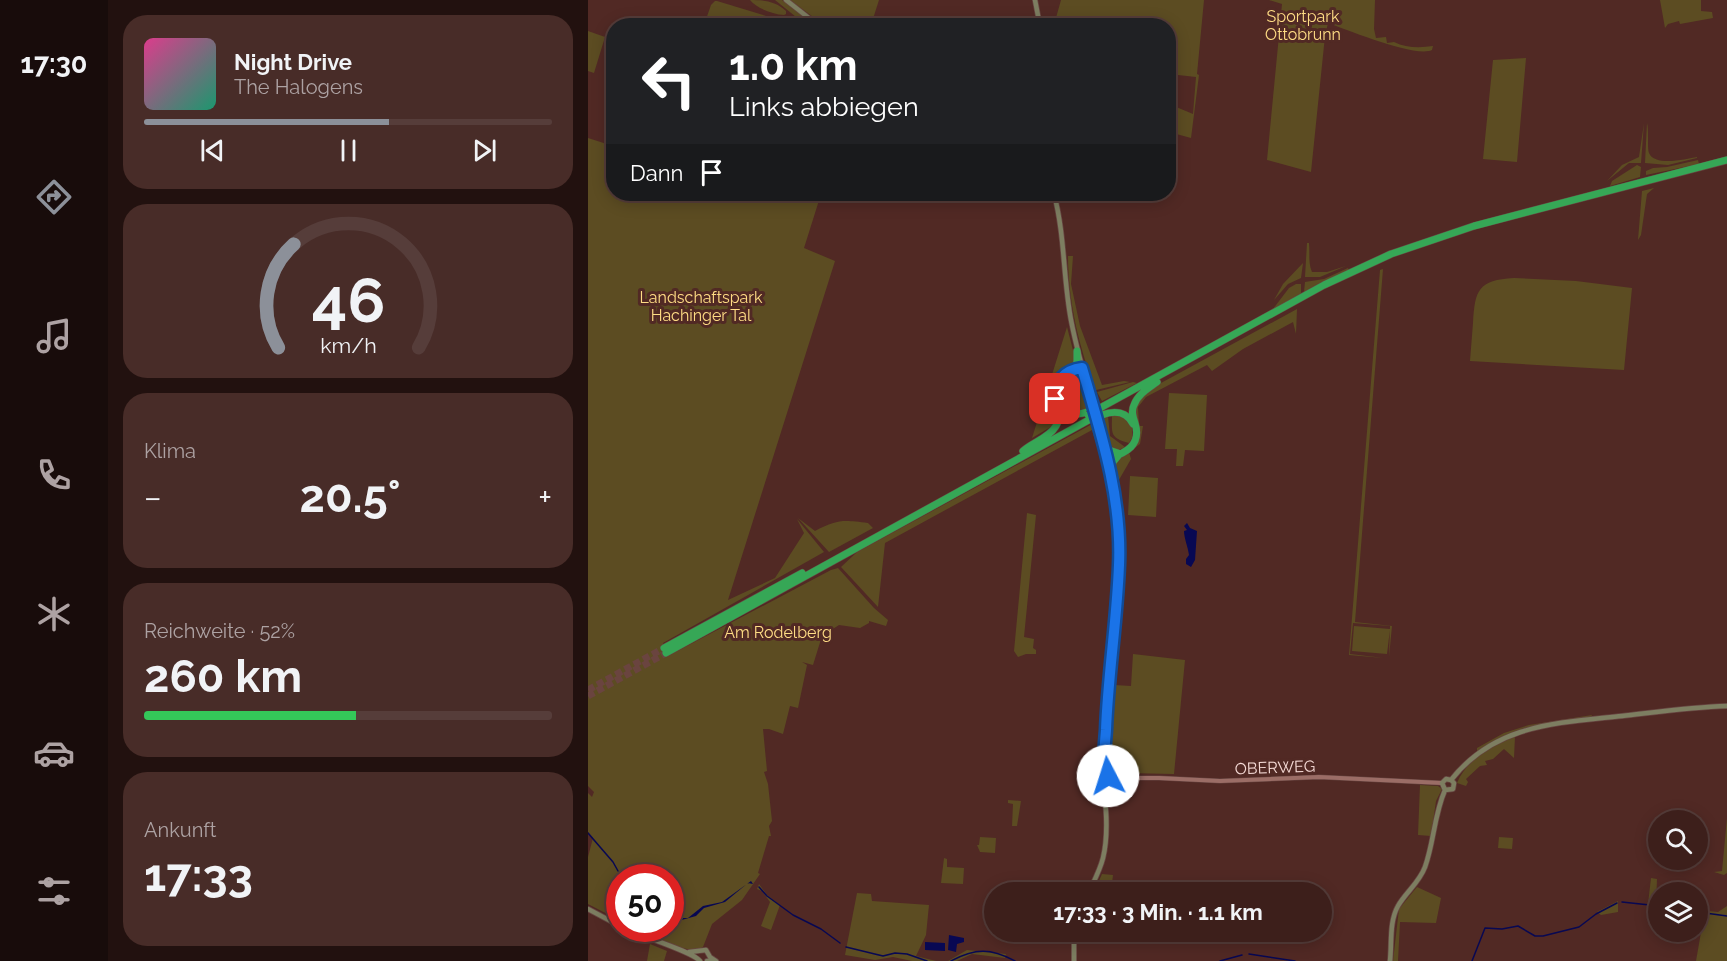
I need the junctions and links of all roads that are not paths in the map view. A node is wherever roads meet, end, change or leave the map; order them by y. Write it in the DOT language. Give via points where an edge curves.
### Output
graph roads {
  1 [pos="786,0"];
  2 [pos="1035,0"];
  3 [pos="809,18"];
  4 [pos="1038,18"];
  5 [pos="1727,162"];
  6 [pos="1055,201"];
  7 [pos="1302,299"];
  8 [pos="1077,351"];
  9 [pos="1074,369"];
  10 [pos="1083,369"];
  11 [pos="1068,376"];
  12 [pos="1159,380"];
  13 [pos="1088,388"];
  14 [pos="1096,412"];
  15 [pos="1104,444"];
  16 [pos="1023,451"];
  17 [pos="1118,454"];
  18 [pos="1108,457"];
  19 [pos="1111,472"];
  20 [pos="837,556"];
  21 [pos="665,650"];
  22 [pos="1727,706"];
  23 [pos="1105,762"];
  24 [pos="1106,780"];
  25 [pos="1451,780"];
  26 [pos="1442,783"];
  27 [pos="1445,790"];
  28 [pos="1093,882"];
  29 [pos="588,909"];
  30 [pos="606,919"];
  31 [pos="657,942"];
  32 [pos="1074,942"];
  33 [pos="699,957"];
  34 [pos="708,959"];
  35 [pos="716,961"];
  36 [pos="1074,961"];
  37 [pos="1390,961"];
  1 -- 3 [label="main road"];
  2 -- 4 [label="main road"];
  5 -- 7 [label="highway" via="1429,244"];
  6 -- 8 [label="main road"];
  7 -- 12 [label="highway"];
  7 -- 14 [label="highway"];
  8 -- 9 [label="highway"];
  8 -- 10 [label="main road"];
  9 -- 10 [label="highway"];
  9 -- 16 [label="highway" via="1061,377 1055,388 1059,412 1055,428"];
  10 -- 11 [label="highway"];
  10 -- 13 [label="main road"];
  11 -- 13 [label="highway" via="1080,376"];
  11 -- 14 [label="highway" via="1058,387 1064,410 1071,414"];
  12 -- 14 [label="highway"];
  12 -- 17 [label="highway" via="1134,405 1136,439 1129,450"];
  13 -- 15 [label="main road"];
  14 -- 16 [label="highway"];
  14 -- 17 [label="highway" via="1119,412 1133,423 1133,442"];
  14 -- 20 [label="highway"];
  15 -- 17 [label="highway"];
  15 -- 18 [label="main road"];
  16 -- 20 [label="highway"];
  17 -- 18 [label="highway"];
  17 -- 19 [label="highway"];
  18 -- 19 [label="main road"];
  19 -- 23 [label="main road" via="1119,525 1119,565"];
  20 -- 21 [label="highway"];
  22 -- 25 [label="main road" via="1525,730 1481,752"];
  23 -- 24 [label="main road"];
  23 -- 24 [label="main road" via="1099,779"];
  24 -- 26 [label="street, OBERWEG" via="1319,777"];
  24 -- 28 [label="main road" via="1105,848"];
  25 -- 26 [label="main road"];
  25 -- 27 [label="main road" via="1453,789"];
  26 -- 27 [label="main road"];
  27 -- 37 [label="main road" via="1425,866 1395,913"];
  29 -- 30 [label="main road"];
  31 -- 33 [label="main road"];
  32 -- 36 [label="main road"];
  33 -- 34 [label="main road" via="704,950"];
  34 -- 35 [label="main road"];
}
